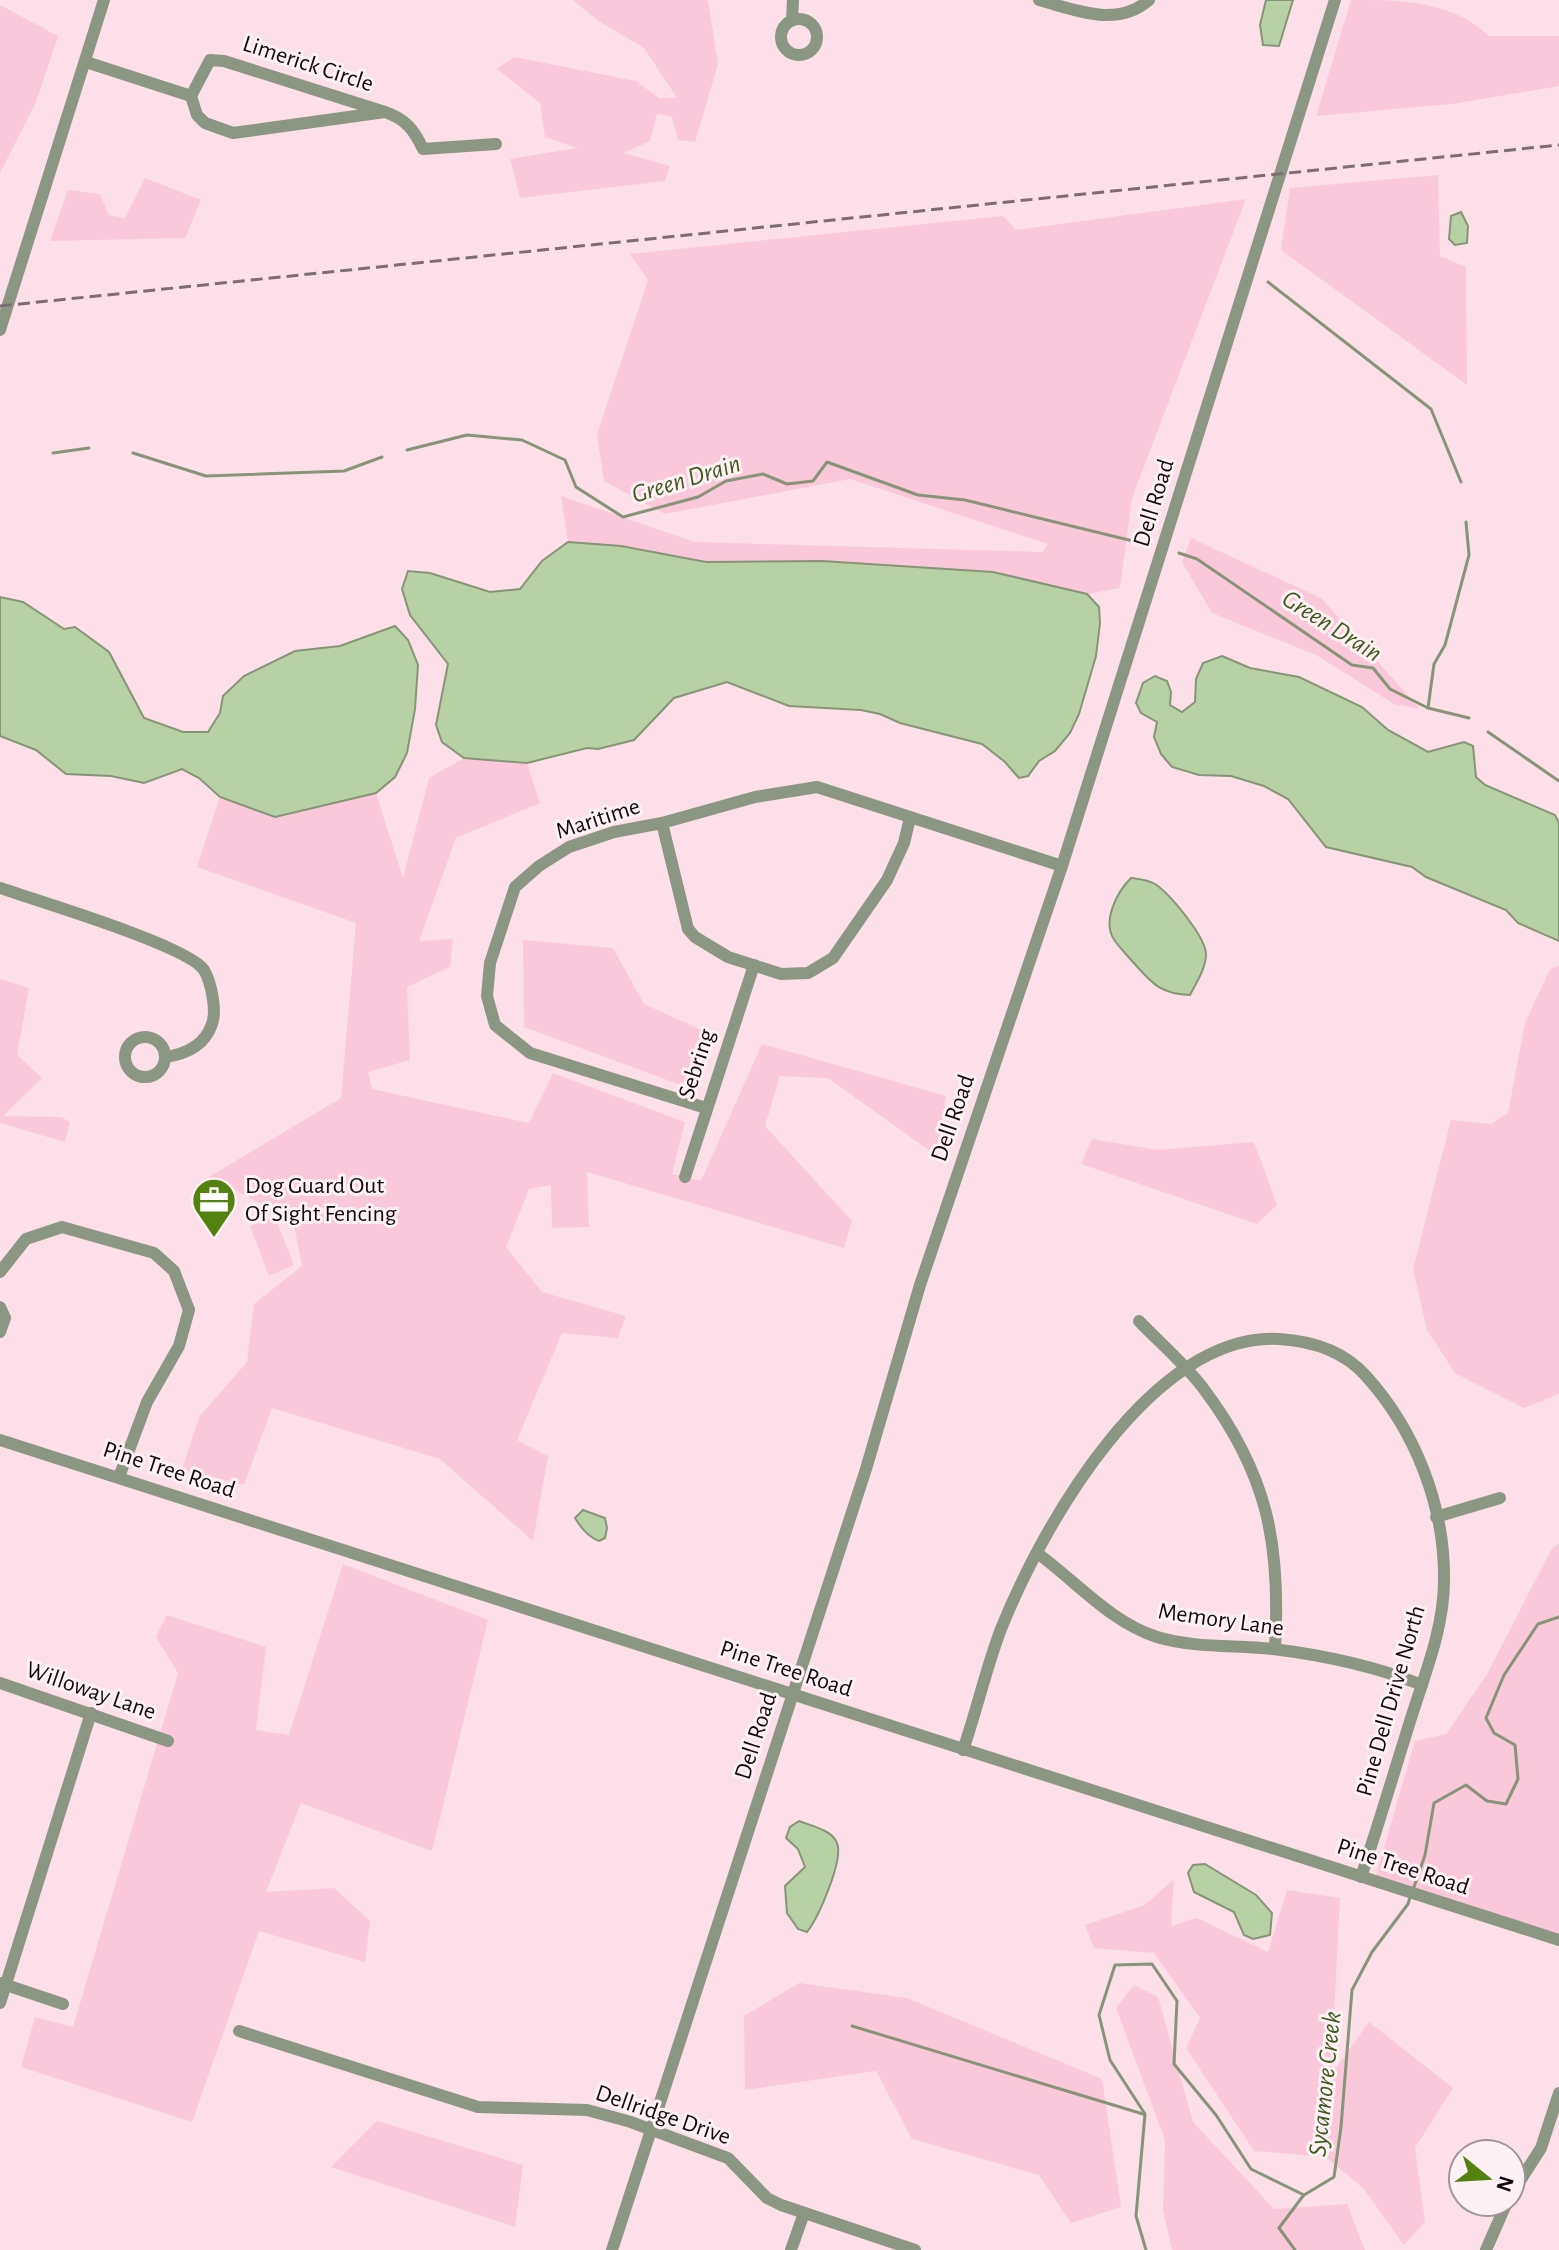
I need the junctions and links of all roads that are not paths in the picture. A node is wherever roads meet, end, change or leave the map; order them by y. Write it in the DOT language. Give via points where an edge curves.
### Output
graph roads {
  1 [pos="104,0"];
  2 [pos="793,0"];
  3 [pos="1039,0"];
  4 [pos="1149,0"];
  5 [pos="1335,0"];
  6 [pos="792,20"];
  7 [pos="86,62"];
  8 [pos="191,96"];
  9 [pos="385,112"];
  10 [pos="496,144"];
  11 [pos="0,330"];
  12 [pos="910,818"];
  13 [pos="662,823"];
  14 [pos="1062,866"];
  15 [pos="0,888"];
  16 [pos="754,965"];
  17 [pos="165,1057"];
  18 [pos="706,1108"];
  19 [pos="685,1177"];
  20 [pos="0,1272"];
  21 [pos="0,1307"];
  22 [pos="1139,1321"];
  23 [pos="0,1332"];
  24 [pos="1184,1367"];
  25 [pos="0,1440"];
  26 [pos="119,1477"];
  27 [pos="1500,1498"];
  28 [pos="1436,1517"];
  29 [pos="1037,1553"];
  30 [pos="1275,1649"];
  31 [pos="0,1683"];
  32 [pos="1422,1685"];
  33 [pos="793,1694"];
  34 [pos="91,1713"];
  35 [pos="168,1741"];
  36 [pos="963,1750"];
  37 [pos="1361,1877"];
  38 [pos="1559,1940"];
  39 [pos="3,1984"];
  40 [pos="0,2003"];
  41 [pos="63,2004"];
  42 [pos="239,2031"];
  43 [pos="1559,2093"];
  44 [pos="1555,2116"];
  45 [pos="652,2129"];
  46 [pos="1527,2172"];
  47 [pos="804,2213"];
  48 [pos="1500,2218"];
  49 [pos="612,2250"];
  50 [pos="791,2250"];
  51 [pos="915,2250"];
  52 [pos="1486,2250"];
  1 -- 7 [label="street"];
  2 -- 6 [label="street"];
  3 -- 4 [label="street" via="1102,17 1123,14"];
  5 -- 14 [label="street, Dell Road"];
  7 -- 8 [label="street"];
  7 -- 11 [label="street"];
  8 -- 9 [label="street, Limerick Circle" via="205,123 233,133"];
  8 -- 9 [label="street, Limerick Circle" via="206,65 217,60"];
  9 -- 10 [label="street, Limerick Circle" via="413,127 423,149"];
  12 -- 13 [label="street, Maritime" via="817,787 755,797"];
  12 -- 14 [label="street, Maritime"];
  12 -- 16 [label="street" via="887,880 833,958 808,973 781,974"];
  13 -- 16 [label="street" via="688,929 714,949"];
  13 -- 18 [label="street, Maritime" via="569,847 515,887 490,963 487,996 495,1025 530,1053"];
  14 -- 33 [label="street, Dell Road" via="920,1285"];
  15 -- 17 [label="street" via="170,947 203,969 213,1021 202,1043"];
  16 -- 18 [label="street, Sebring"];
  18 -- 19 [label="street, Sebring"];
  20 -- 26 [label="street" via="26,1239 62,1227 154,1253 174,1271 189,1310 179,1346 147,1402"];
  21 -- 23 [label="street" via="5,1318"];
  22 -- 24 [label="street"];
  24 -- 28 [label="street, Pine Dell Drive North" via="1243,1341 1264,1338 1314,1343 1359,1368 1385,1397 1416,1450"];
  24 -- 29 [label="street" via="1111,1441"];
  24 -- 30 [label="street" via="1228,1425 1268,1512 1274,1543"];
  25 -- 26 [label="street, Pine Tree Road"];
  26 -- 33 [label="street, Pine Tree Road"];
  27 -- 28 [label="street"];
  28 -- 32 [label="street, Pine Dell Drive North" via="1442,1606"];
  29 -- 30 [label="street, Memory Lane" via="1140,1630 1181,1641"];
  29 -- 36 [label="street" via="1002,1627"];
  30 -- 32 [label="street, Memory Lane"];
  31 -- 34 [label="street, Willoway Lane"];
  32 -- 37 [label="street, Pine Dell Drive North"];
  33 -- 36 [label="street, Pine Tree Road"];
  33 -- 45 [label="street, Dell Road"];
  34 -- 35 [label="street, Willoway Lane"];
  34 -- 39 [label="street"];
  36 -- 37 [label="street, Pine Tree Road"];
  37 -- 38 [label="street, Pine Tree Road"];
  39 -- 40 [label="street"];
  39 -- 41 [label="street"];
  42 -- 45 [label="street, Dellridge Drive" via="478,2107 587,2110"];
  43 -- 44 [label="street"];
  44 -- 46 [label="street"];
  45 -- 47 [label="street, Dellridge Drive" via="728,2158 767,2198"];
  45 -- 49 [label="street, Dell Road"];
  47 -- 50 [label="street"];
  47 -- 51 [label="street, Dellridge Drive"];
  48 -- 52 [label="street"];
}
